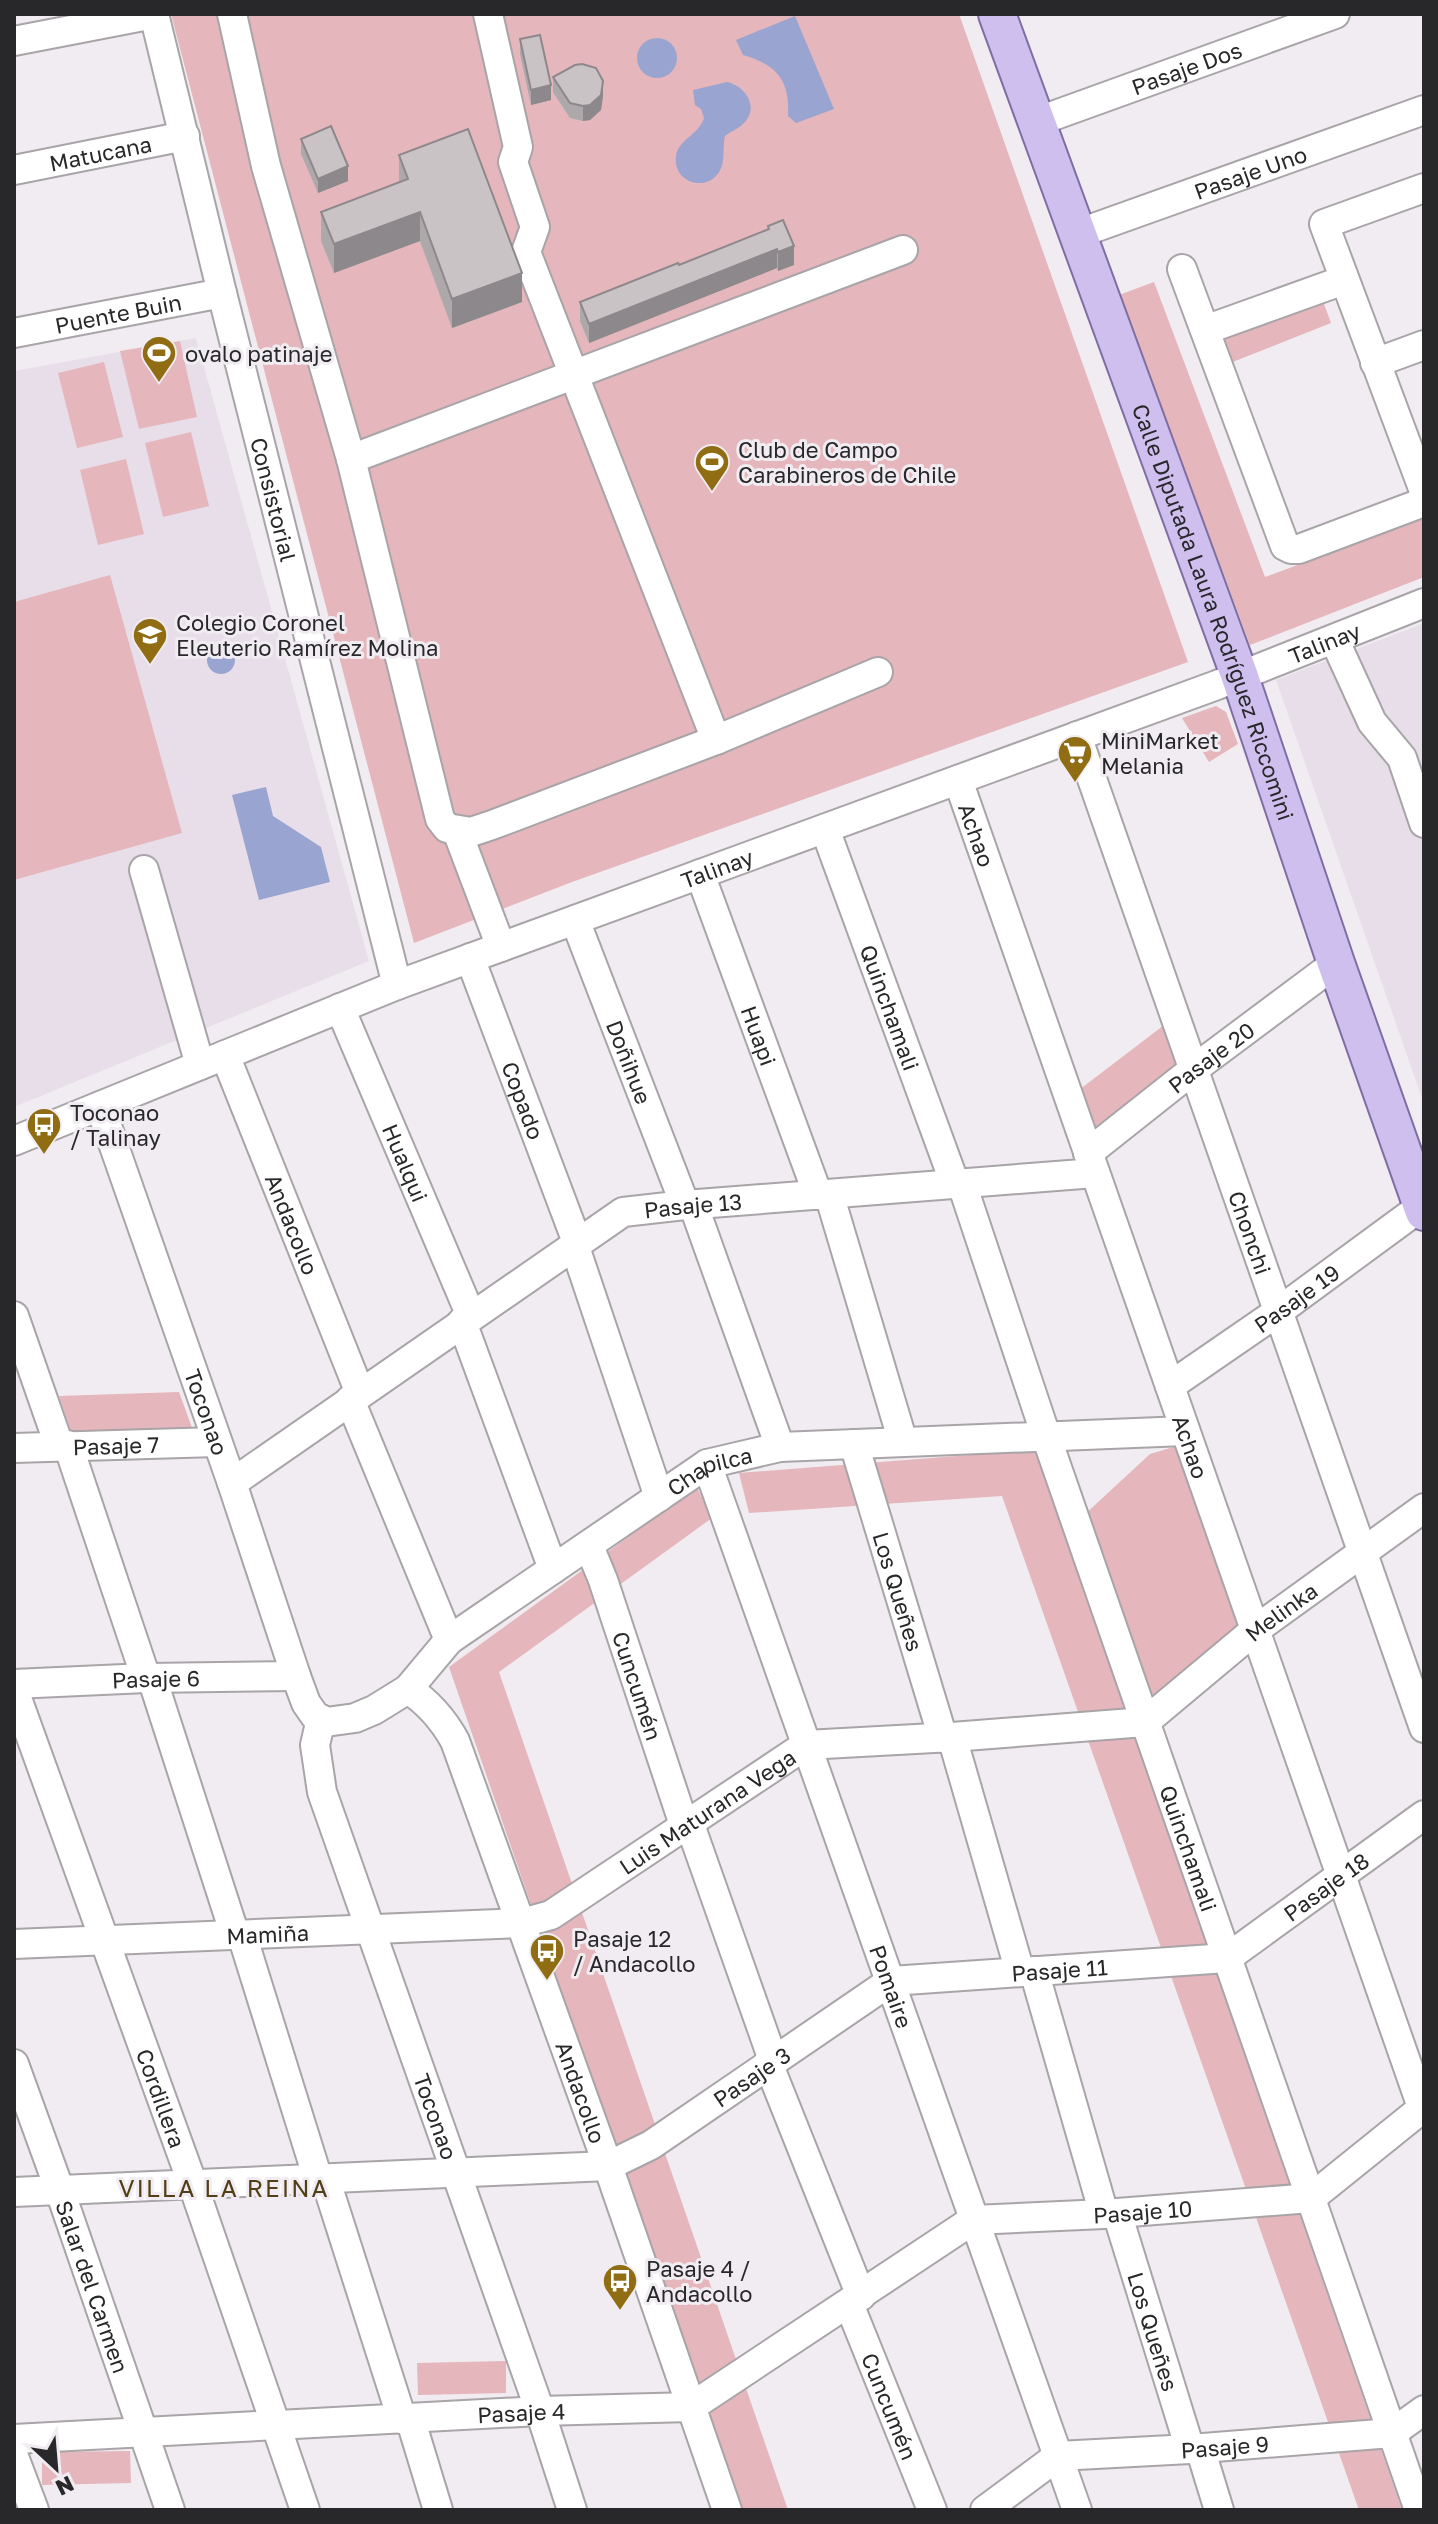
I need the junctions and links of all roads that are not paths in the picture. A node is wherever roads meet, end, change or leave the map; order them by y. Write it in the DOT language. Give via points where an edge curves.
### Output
graph roads {
  1 [pos="154,14"];
  2 [pos="232,14"];
  3 [pos="488,14"];
  4 [pos="997,14"];
  5 [pos="1335,14"];
  6 [pos="14,41"];
  7 [pos="1424,110"];
  8 [pos="1036,122"];
  9 [pos="185,136"];
  10 [pos="14,170"];
  11 [pos="1424,188"];
  12 [pos="1077,234"];
  13 [pos="903,250"];
  14 [pos="1182,269"];
  15 [pos="1344,280"];
  16 [pos="222,293"];
  17 [pos="1205,330"];
  18 [pos="14,333"];
  19 [pos="1424,345"];
  20 [pos="1375,363"];
  21 [pos="572,375"];
  22 [pos="351,459"];
  23 [pos="1424,491"];
  24 [pos="1424,502"];
  25 [pos="1424,603"];
  26 [pos="1334,639"];
  27 [pos="878,672"];
  28 [pos="1240,677"];
  29 [pos="1077,736"];
  30 [pos="716,740"];
  31 [pos="1413,754"];
  32 [pos="958,780"];
  33 [pos="1424,823"];
  34 [pos="825,829"];
  35 [pos="457,831"];
  36 [pos="144,870"];
  37 [pos="700,874"];
  38 [pos="575,920"];
  39 [pos="501,947"];
  40 [pos="470,958"];
  41 [pos="1336,963"];
  42 [pos="397,985"];
  43 [pos="340,1008"];
  44 [pos="213,1060"];
  45 [pos="1194,1069"];
  46 [pos="100,1106"];
  47 [pos="14,1141"];
  48 [pos="1092,1163"];
  49 [pos="958,1184"];
  50 [pos="824,1194"];
  51 [pos="689,1205"];
  52 [pos="1423,1209"];
  53 [pos="576,1243"];
  54 [pos="1279,1311"];
  55 [pos="14,1316"];
  56 [pos="466,1319"];
  57 [pos="1170,1386"];
  58 [pos="355,1397"];
  59 [pos="1185,1431"];
  60 [pos="1046,1436"];
  61 [pos="217,1442"];
  62 [pos="903,1442"];
  63 [pos="854,1444"];
  64 [pos="64,1445"];
  65 [pos="780,1447"];
  66 [pos="14,1448"];
  67 [pos="707,1464"];
  68 [pos="232,1483"];
  69 [pos="659,1497"];
  70 [pos="1424,1508"];
  71 [pos="589,1546"];
  72 [pos="1363,1551"];
  73 [pos="553,1569"];
  74 [pos="1255,1630"];
  75 [pos="449,1640"];
  76 [pos="296,1676"];
  77 [pos="149,1678"];
  78 [pos="14,1687"];
  79 [pos="408,1689"];
  80 [pos="318,1718"];
  81 [pos="1145,1722"];
  82 [pos="1424,1728"];
  83 [pos="947,1737"];
  84 [pos="806,1745"];
  85 [pos="1424,1815"];
  86 [pos="686,1824"];
  87 [pos="1339,1876"];
  88 [pos="522,1923"];
  89 [pos="371,1929"];
  90 [pos="238,1935"];
  91 [pos="104,1940"];
  92 [pos="14,1944"];
  93 [pos="1227,1958"];
  94 [pos="1027,1972"];
  95 [pos="891,1981"];
  96 [pos="770,2062"];
  97 [pos="14,2064"];
  98 [pos="1423,2109"];
  99 [pos="608,2166"];
  100 [pos="455,2172"];
  101 [pos="321,2178"];
  102 [pos="193,2185"];
  103 [pos="60,2191"];
  104 [pos="14,2192"];
  105 [pos="1311,2198"];
  106 [pos="1111,2214"];
  107 [pos="973,2220"];
  108 [pos="855,2300"];
  109 [pos="691,2407"];
  110 [pos="1424,2410"];
  111 [pos="540,2411"];
  112 [pos="406,2418"];
  113 [pos="275,2425"];
  114 [pos="144,2432"];
  115 [pos="1392,2433"];
  116 [pos="14,2439"];
  117 [pos="1195,2449"];
  118 [pos="1058,2456"];
  119 [pos="14,2457"];
  120 [pos="34,2510"];
  121 [pos="170,2510"];
  122 [pos="305,2510"];
  123 [pos="438,2510"];
  124 [pos="572,2510"];
  125 [pos="727,2510"];
  126 [pos="932,2510"];
  127 [pos="985,2510"];
  128 [pos="1077,2510"];
  129 [pos="1219,2510"];
  130 [pos="1419,2510"];
  1 -- 6 [label="street"];
  1 -- 9 [label="street, Consistorial"];
  2 -- 22 [label="street" via="266,166"];
  3 -- 21 [label="street" via="518,147 513,162 535,227 526,252"];
  4 -- 8 [label="main road, Calle Diputada Laura Rodríguez Riccomini"];
  5 -- 8 [label="street, Pasaje Dos"];
  7 -- 12 [label="street, Pasaje Uno"];
  8 -- 12 [label="main road, Calle Diputada Laura Rodríguez Riccomini"];
  9 -- 10 [label="street, Matucana"];
  9 -- 16 [label="street, Consistorial"];
  11 -- 15 [label="street" via="1324,224"];
  12 -- 28 [label="main road, Calle Diputada Laura Rodríguez Riccomini"];
  13 -- 21 [label="street"];
  14 -- 17 [label="street"];
  15 -- 17 [label="street"];
  15 -- 20 [label="street"];
  16 -- 18 [label="street, Puente Buin"];
  16 -- 42 [label="street, Consistorial"];
  17 -- 24 [label="street" via="1288,548 1299,549"];
  19 -- 20 [label="street"];
  20 -- 23 [label="street"];
  21 -- 22 [label="street"];
  21 -- 30 [label="street"];
  22 -- 35 [label="street" via="440,819"];
  25 -- 26 [label="street, Talinay"];
  26 -- 28 [label="street, Talinay"];
  26 -- 31 [label="street" via="1372,722"];
  27 -- 30 [label="street"];
  28 -- 29 [label="street, Talinay"];
  28 -- 41 [label="main road, Calle Diputada Laura Rodríguez Riccomini"];
  29 -- 32 [label="street, Talinay"];
  29 -- 45 [label="street, Chonchi"];
  30 -- 35 [label="street" via="492,825"];
  31 -- 33 [label="street"];
  32 -- 34 [label="street, Talinay"];
  32 -- 48 [label="street, Achao"];
  34 -- 37 [label="street, Talinay"];
  34 -- 49 [label="street, Quinchamali"];
  35 -- 39 [label="street"];
  36 -- 44 [label="street, Andacollo"];
  37 -- 38 [label="street, Talinay"];
  37 -- 50 [label="street, Huapi"];
  38 -- 39 [label="street, Talinay"];
  38 -- 51 [label="street, Doñihue"];
  39 -- 40 [label="street, Talinay"];
  40 -- 42 [label="street, Talinay"];
  40 -- 53 [label="street, Copado"];
  41 -- 45 [label="street, Pasaje 20"];
  41 -- 52 [label="main road, Calle Diputada Laura Rodríguez Riccomini"];
  42 -- 43 [label="street, Talinay"];
  43 -- 44 [label="street, Talinay"];
  43 -- 56 [label="street, Hualqui"];
  44 -- 46 [label="street, Talinay"];
  44 -- 58 [label="street, Andacollo"];
  45 -- 48 [label="street, Pasaje 20"];
  45 -- 54 [label="street, Chonchi"];
  46 -- 47 [label="street, Talinay"];
  46 -- 61 [label="street, Toconao"];
  48 -- 49 [label="street, Pasaje 13"];
  48 -- 57 [label="street, Achao"];
  49 -- 50 [label="street, Pasaje 13"];
  49 -- 60 [label="street, Quinchamali"];
  50 -- 51 [label="street, Pasaje 13"];
  50 -- 62 [label="street, Huapi"];
  51 -- 53 [label="street, Pasaje 13" via="623,1212"];
  51 -- 65 [label="street, Doñihue"];
  52 -- 54 [label="street, Pasaje 19"];
  53 -- 56 [label="street, Pasaje 13"];
  53 -- 69 [label="street, Copado"];
  54 -- 57 [label="street, Pasaje 19"];
  54 -- 72 [label="street, Chonchi"];
  55 -- 64 [label="street"];
  56 -- 58 [label="street, Pasaje 13"];
  56 -- 73 [label="street, Hualqui"];
  57 -- 59 [label="street, Achao"];
  58 -- 68 [label="street, Pasaje 13"];
  58 -- 75 [label="street, Andacollo"];
  59 -- 60 [label="street, Chapilca"];
  59 -- 74 [label="street, Achao"];
  60 -- 62 [label="street, Chapilca"];
  60 -- 81 [label="street, Quinchamali"];
  61 -- 64 [label="street, Pasaje 7"];
  61 -- 68 [label="street, Toconao"];
  62 -- 63 [label="street, Chapilca"];
  63 -- 65 [label="street, Chapilca"];
  63 -- 83 [label="street, Los Queñes"];
  64 -- 66 [label="street, Pasaje 7"];
  64 -- 77 [label="street"];
  65 -- 67 [label="street, Chapilca"];
  67 -- 69 [label="street, Chapilca"];
  67 -- 84 [label="street, Pomaire"];
  68 -- 76 [label="street, Toconao"];
  69 -- 71 [label="street, Chapilca"];
  70 -- 72 [label="street, Melinka"];
  71 -- 73 [label="street, Chapilca"];
  71 -- 86 [label="street, Cuncumén"];
  72 -- 74 [label="street, Melinka"];
  72 -- 82 [label="street, Chonchi"];
  73 -- 75 [label="street, Chapilca"];
  74 -- 81 [label="street, Melinka"];
  74 -- 87 [label="street, Achao"];
  75 -- 79 [label="street, Chapilca"];
  76 -- 77 [label="street, Pasaje 6"];
  76 -- 80 [label="street, Toconao"];
  77 -- 78 [label="street, Pasaje 6"];
  77 -- 90 [label="street"];
  78 -- 91 [label="street, Cordillera"];
  79 -- 80 [label="street, Chapilca" via="355,1718"];
  79 -- 88 [label="street, Andacollo" via="436,1712 455,1741"];
  80 -- 89 [label="street, Toconao" via="315,1745 322,1792"];
  81 -- 83 [label="street, Luis Maturana Vega"];
  81 -- 93 [label="street, Quinchamali"];
  83 -- 84 [label="street, Luis Maturana Vega"];
  83 -- 94 [label="street, Los Queñes"];
  84 -- 86 [label="street, Luis Maturana Vega"];
  84 -- 95 [label="street, Pomaire"];
  85 -- 87 [label="street, Pasaje 18"];
  86 -- 88 [label="street, Luis Maturana Vega" via="551,1915"];
  86 -- 96 [label="street, Cuncumén"];
  87 -- 93 [label="street, Pasaje 18"];
  87 -- 98 [label="street, Achao"];
  88 -- 89 [label="street, Mamiña"];
  88 -- 99 [label="street, Andacollo"];
  89 -- 90 [label="street, Mamiña"];
  89 -- 100 [label="street, Toconao"];
  90 -- 91 [label="street, Mamiña"];
  90 -- 101 [label="street"];
  91 -- 92 [label="street, Mamiña"];
  91 -- 102 [label="street, Cordillera"];
  93 -- 94 [label="street, Pasaje 11"];
  93 -- 105 [label="street, Quinchamali"];
  94 -- 95 [label="street, Pasaje 11"];
  94 -- 106 [label="street, Los Queñes"];
  95 -- 96 [label="street, Pasaje 3"];
  95 -- 107 [label="street, Pomaire"];
  96 -- 99 [label="street, Pasaje 3" via="651,2145"];
  96 -- 108 [label="street, Cuncumén"];
  97 -- 103 [label="street, Salar del Carmen"];
  98 -- 105 [label="street"];
  99 -- 100 [label="street"];
  99 -- 109 [label="street, Andacollo"];
  100 -- 101 [label="street"];
  100 -- 111 [label="street, Toconao"];
  101 -- 102 [label="street"];
  101 -- 112 [label="street"];
  102 -- 103 [label="street"];
  102 -- 113 [label="street, Cordillera"];
  103 -- 104 [label="street"];
  103 -- 114 [label="street, Salar del Carmen"];
  105 -- 106 [label="street, Pasaje 10"];
  105 -- 115 [label="street, Quinchamali"];
  106 -- 107 [label="street, Pasaje 10"];
  106 -- 117 [label="street, Los Queñes"];
  107 -- 108 [label="street"];
  107 -- 118 [label="street, Pomaire"];
  108 -- 109 [label="street"];
  108 -- 126 [label="street, Cuncumén"];
  109 -- 111 [label="street, Pasaje 4"];
  109 -- 125 [label="street, Andacollo"];
  110 -- 115 [label="street"];
  111 -- 112 [label="street, Pasaje 4"];
  111 -- 124 [label="street, Toconao"];
  112 -- 113 [label="street, Pasaje 4"];
  112 -- 123 [label="street"];
  113 -- 114 [label="street, Pasaje 4"];
  113 -- 122 [label="street, Cordillera"];
  114 -- 116 [label="street, Pasaje 4"];
  114 -- 121 [label="street, Salar del Carmen"];
  115 -- 117 [label="street, Pasaje 9"];
  115 -- 130 [label="street, Quinchamali"];
  117 -- 118 [label="street, Pasaje 9"];
  117 -- 129 [label="street, Los Queñes"];
  118 -- 127 [label="street"];
  118 -- 128 [label="street, Pomaire"];
  119 -- 120 [label="street"];
}
